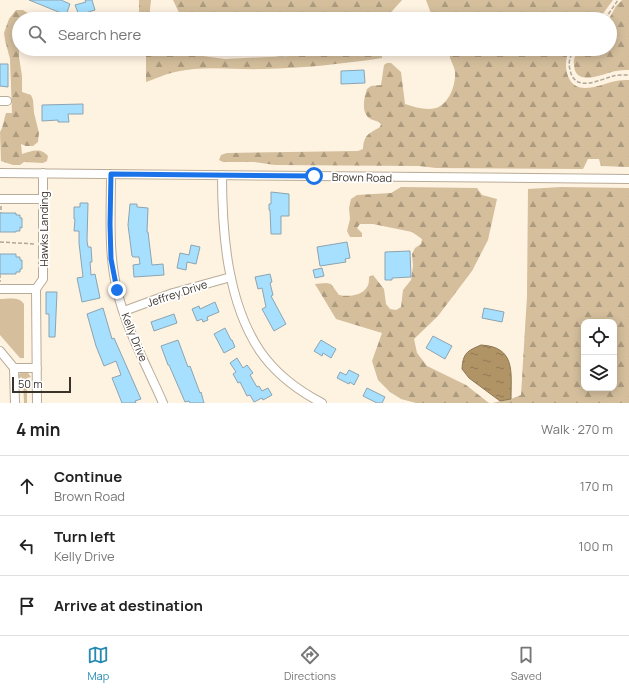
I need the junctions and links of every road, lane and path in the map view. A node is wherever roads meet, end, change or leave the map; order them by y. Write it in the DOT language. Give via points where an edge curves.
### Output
graph roads {
  1 [pos="618,0"];
  2 [pos="610,12"];
  3 [pos="571,56"];
  4 [pos="629,74"];
  5 [pos="0,173"];
  6 [pos="43,173"];
  7 [pos="111,174"];
  8 [pos="222,175"];
  9 [pos="629,179"];
  10 [pos="0,198"];
  11 [pos="43,199"];
  12 [pos="0,242"];
  13 [pos="43,244"];
  14 [pos="231,278"];
  15 [pos="0,289"];
  16 [pos="36,289"];
  17 [pos="124,311"];
  18 [pos="0,351"];
  19 [pos="14,368"];
  20 [pos="37,368"];
  21 [pos="15,403"];
  22 [pos="38,403"];
  23 [pos="163,403"];
  24 [pos="321,403"];
  1 -- 2 [label="path"];
  3 -- 4 [label="path" via="569,68 577,82 595,82"];
  5 -- 6 [label="street, Brown Road"];
  6 -- 7 [label="street, Brown Road"];
  6 -- 11 [label="street, Hawks Landing"];
  7 -- 8 [label="street, Brown Road"];
  7 -- 17 [label="street, Kelly Drive" via="111,259"];
  8 -- 9 [label="street, Brown Road"];
  8 -- 14 [label="street" via="222,214"];
  10 -- 11 [label="street"];
  11 -- 13 [label="street, Hawks Landing"];
  12 -- 13 [label="path"];
  13 -- 16 [label="street, Hawks Landing" via="43,279"];
  14 -- 17 [label="street, Jeffrey Drive" via="173,293"];
  14 -- 24 [label="street" via="244,321 260,351 280,374"];
  15 -- 16 [label="street"];
  16 -- 20 [label="street, Hawks Landing"];
  17 -- 23 [label="street, Kelly Drive"];
  18 -- 19 [label="street"];
  19 -- 20 [label="street"];
  19 -- 21 [label="street"];
  20 -- 22 [label="street, Hawks Landing"];
}
